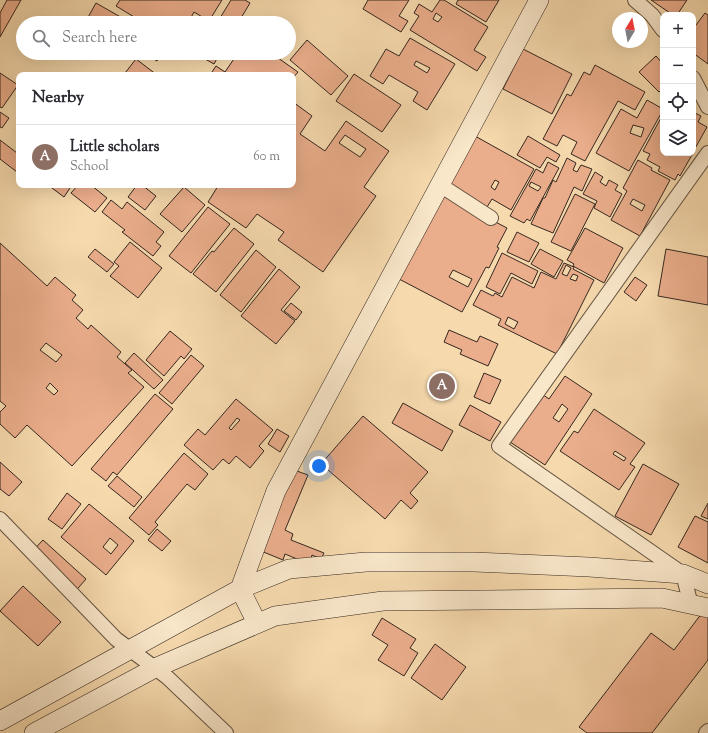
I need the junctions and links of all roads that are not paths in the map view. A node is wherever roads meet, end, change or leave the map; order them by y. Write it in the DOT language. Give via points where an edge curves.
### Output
graph roads {
  1 [pos="539,0"];
  2 [pos="635,0"];
  3 [pos="660,26"];
  4 [pos="696,84"];
  5 [pos="708,107"];
  6 [pos="708,153"];
  7 [pos="440,185"];
  8 [pos="491,218"];
  9 [pos="0,519"];
  10 [pos="683,574"];
  11 [pos="708,584"];
  12 [pos="240,589"];
  13 [pos="699,607"];
  14 [pos="258,623"];
  15 [pos="130,650"];
  16 [pos="155,668"];
  17 [pos="0,721"];
  18 [pos="708,731"];
  19 [pos="34,733"];
  20 [pos="226,733"];
  21 [pos="706,733"];
  1 -- 7 [label="main road"];
  2 -- 3 [label="street"];
  4 -- 5 [label="street"];
  6 -- 10 [label="street" via="500,446"];
  7 -- 8 [label="street"];
  7 -- 12 [label="main road" via="276,491"];
  9 -- 15 [label="street" via="116,639"];
  10 -- 11 [label="main road"];
  10 -- 12 [label="main road" via="474,562 366,562 289,570"];
  10 -- 13 [label="street"];
  12 -- 14 [label="main road"];
  12 -- 15 [label="main road"];
  13 -- 14 [label="main road" via="662,598 383,601 276,616"];
  14 -- 16 [label="main road"];
  15 -- 16 [label="street"];
  15 -- 17 [label="main road"];
  16 -- 19 [label="main road"];
  16 -- 20 [label="street"];
  18 -- 21 [label="street"];
}
